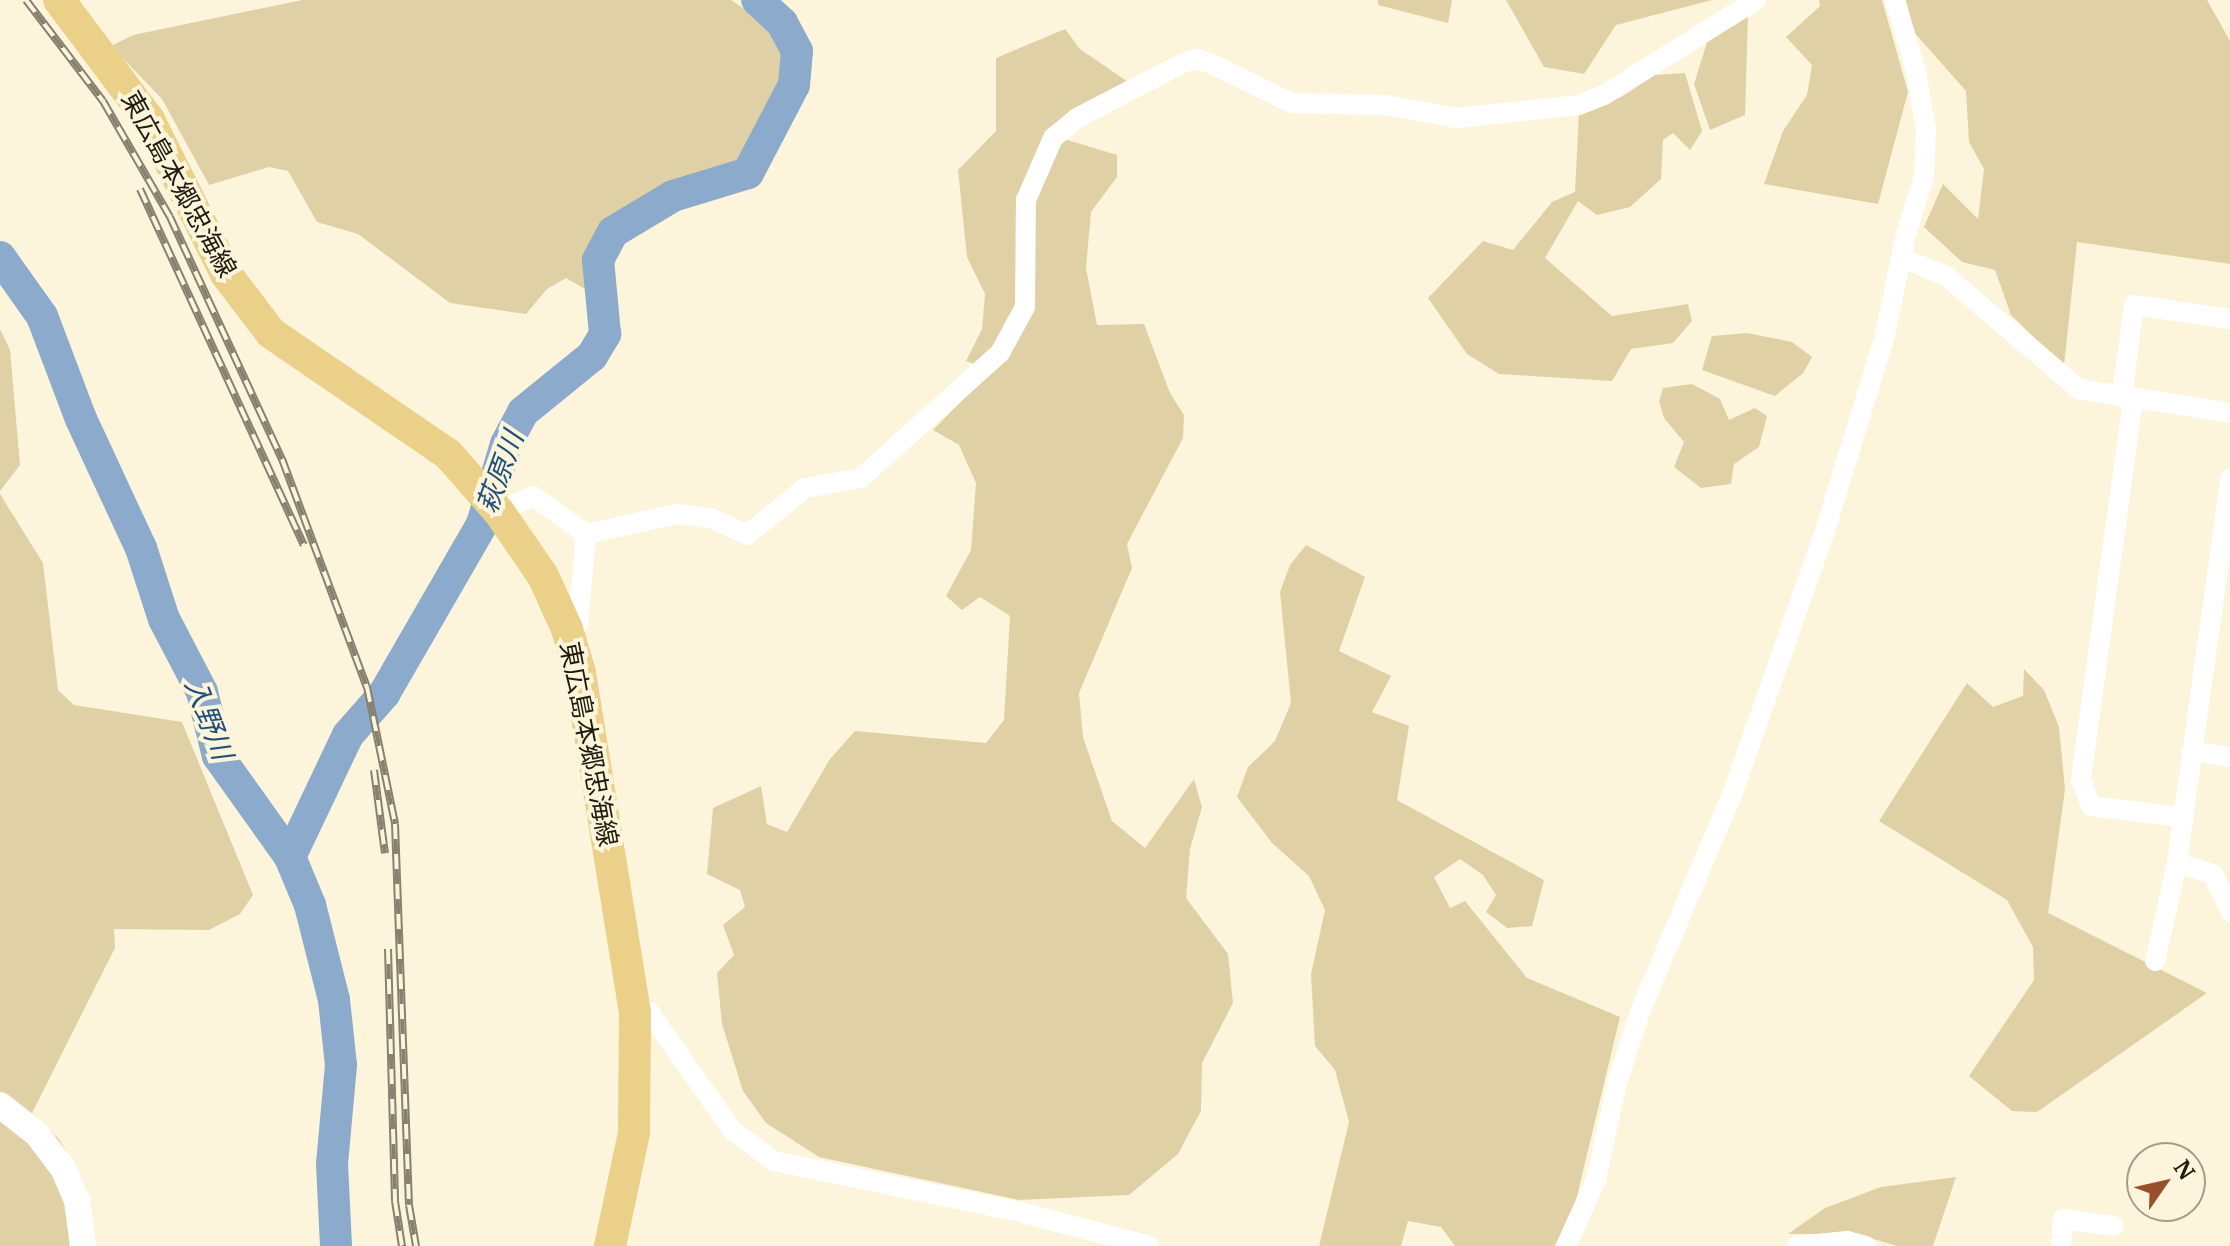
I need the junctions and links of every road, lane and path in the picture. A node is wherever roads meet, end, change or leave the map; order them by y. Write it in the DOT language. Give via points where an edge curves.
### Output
graph roads {
  1 [pos="59,0"];
  2 [pos="1756,0"];
  3 [pos="1895,0"];
  4 [pos="1902,258"];
  5 [pos="2230,319"];
  6 [pos="2127,398"];
  7 [pos="2230,413"];
  8 [pos="2230,479"];
  9 [pos="490,501"];
  10 [pos="586,534"];
  11 [pos="567,629"];
  12 [pos="2191,751"];
  13 [pos="2230,757"];
  14 [pos="2181,817"];
  15 [pos="2177,863"];
  16 [pos="2230,911"];
  17 [pos="2155,961"];
  18 [pos="635,1013"];
  19 [pos="0,1105"];
  20 [pos="2114,1226"];
  21 [pos="83,1246"];
  22 [pos="610,1246"];
  23 [pos="1149,1246"];
  24 [pos="1566,1246"];
  25 [pos="1797,1246"];
  26 [pos="1866,1246"];
  27 [pos="2061,1246"];
  1 -- 9 [label="main road, 東広島本郷忠海線" via="149,120 226,274 271,333 423,436"];
  2 -- 10 [label="street" via="1604,95 1579,105 1456,118 1386,105 1291,103 1214,65 1197,59 1183,63 1077,118 1053,138 1026,200 1025,307 1000,353 861,478 805,488 747,535 711,518 677,514"];
  3 -- 4 [label="street" via="1926,129 1924,176"];
  4 -- 6 [label="street" via="1946,276 2079,389"];
  4 -- 24 [label="street" via="1885,335 1823,537 1732,795 1641,1009 1617,1083 1596,1180"];
  5 -- 6 [label="street" via="2134,305"];
  6 -- 7 [label="street"];
  6 -- 14 [label="street" via="2081,780 2091,806"];
  8 -- 12 [label="street"];
  9 -- 10 [label="street" via="533,496"];
  9 -- 11 [label="main road, 東広島本郷忠海線" via="543,576"];
  10 -- 11 [label="street" via="578,624"];
  11 -- 18 [label="main road, 東広島本郷忠海線" via="580,673"];
  12 -- 13 [label="street"];
  12 -- 14 [label="street"];
  14 -- 15 [label="street"];
  15 -- 16 [label="street" via="2213,874"];
  15 -- 17 [label="street"];
  18 -- 22 [label="main road, 東広島本郷忠海線" via="634,1133"];
  18 -- 23 [label="street" via="649,1012 733,1131 774,1161 1024,1213"];
  19 -- 21 [label="street" via="37,1134 64,1170 77,1201"];
  20 -- 27 [label="street" via="2063,1219"];
  25 -- 26 [label="street" via="1847,1241"];
}
